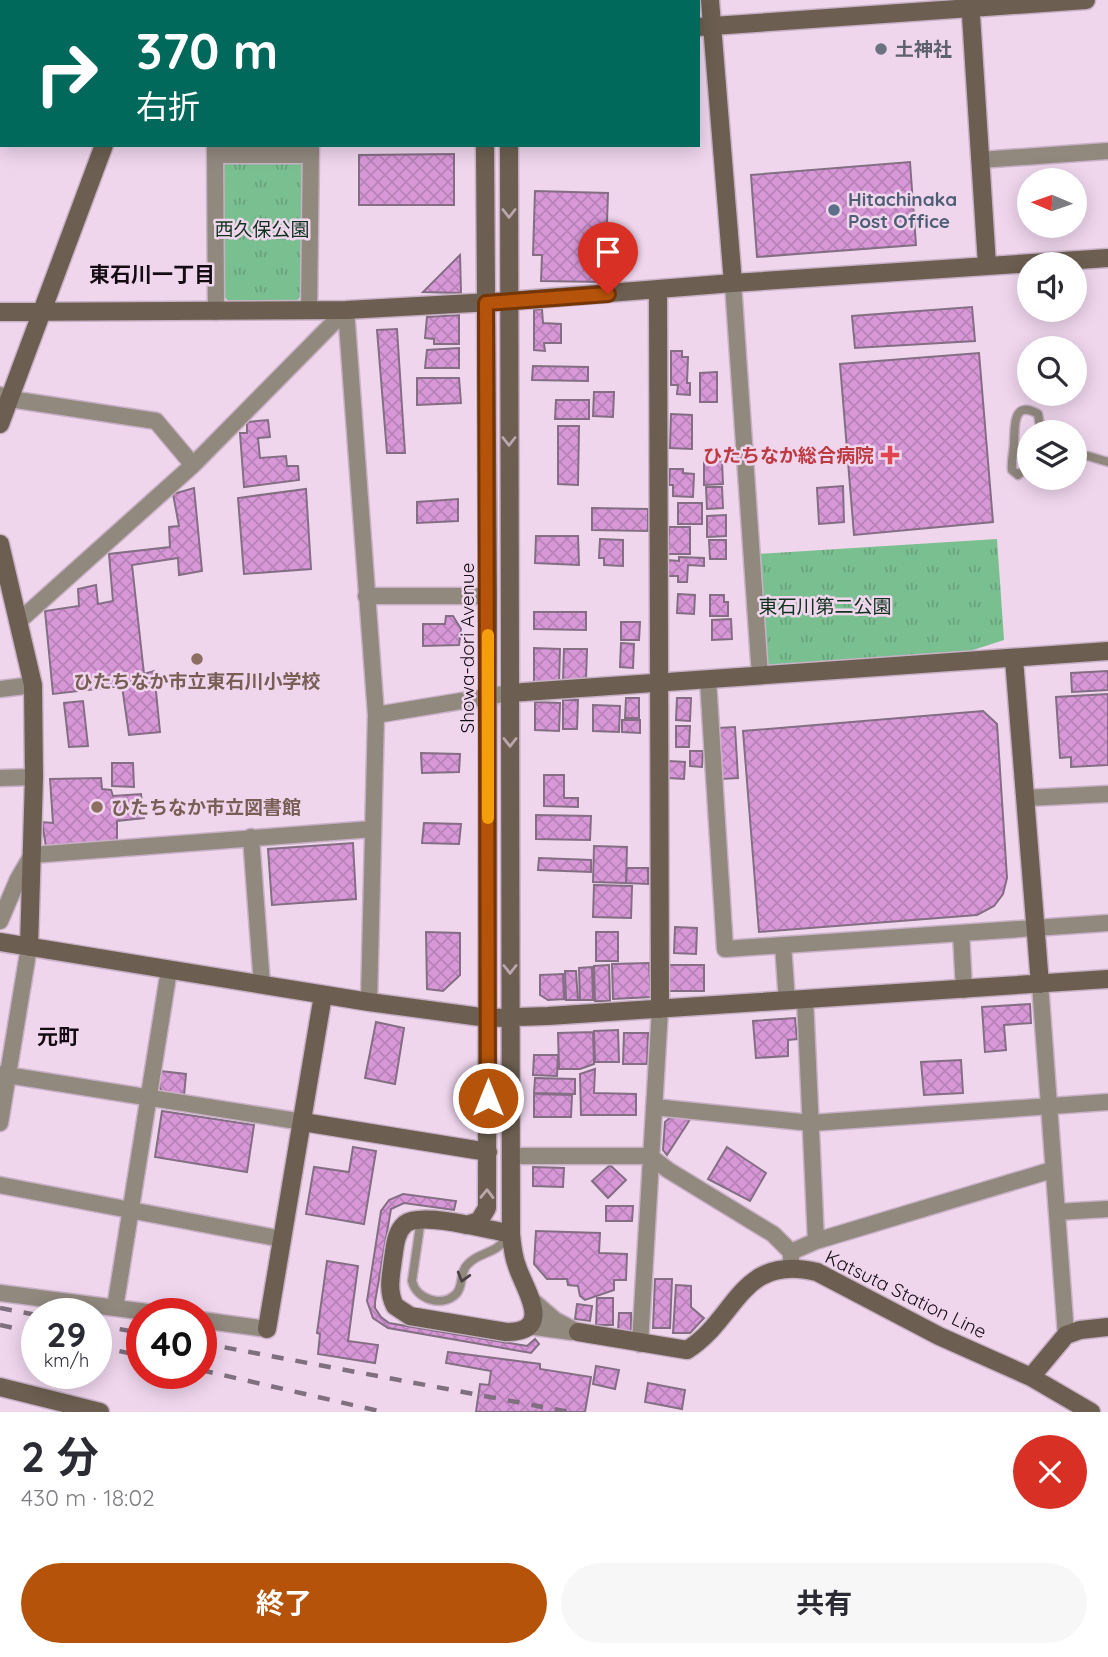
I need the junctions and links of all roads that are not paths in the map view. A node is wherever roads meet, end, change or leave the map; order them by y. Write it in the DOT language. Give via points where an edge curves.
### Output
graph roads {
  1 [pos="710,0"];
  2 [pos="1086,0"];
  3 [pos="970,4"];
  4 [pos="705,26"];
  5 [pos="103,147"];
  6 [pos="485,147"];
  7 [pos="509,147"];
  8 [pos="215,150"];
  9 [pos="311,150"];
  10 [pos="1108,151"];
  11 [pos="980,160"];
  12 [pos="1108,258"];
  13 [pos="987,265"];
  14 [pos="733,283"];
  15 [pos="658,290"];
  16 [pos="509,301"];
  17 [pos="486,303"];
  18 [pos="346,310"];
  19 [pos="309,311"];
  20 [pos="0,312"];
  21 [pos="43,312"];
  22 [pos="216,312"];
  23 [pos="5,397"];
  24 [pos="1039,420"];
  25 [pos="0,424"];
  26 [pos="1087,456"];
  27 [pos="1108,462"];
  28 [pos="193,465"];
  29 [pos="1017,474"];
  30 [pos="0,544"];
  31 [pos="366,596"];
  32 [pos="488,596"];
  33 [pos="18,622"];
  34 [pos="1108,651"];
  35 [pos="1014,659"];
  36 [pos="760,676"];
  37 [pos="708,680"];
  38 [pos="659,684"];
  39 [pos="33,685"];
  40 [pos="0,689"];
  41 [pos="510,693"];
  42 [pos="488,697"];
  43 [pos="376,715"];
  44 [pos="34,777"];
  45 [pos="0,778"];
  46 [pos="1108,793"];
  47 [pos="1026,798"];
  48 [pos="373,829"];
  49 [pos="251,837"];
  50 [pos="32,855"];
  51 [pos="0,921"];
  52 [pos="1108,923"];
  53 [pos="1035,927"];
  54 [pos="1108,930"];
  55 [pos="961,933"];
  56 [pos="0,942"];
  57 [pos="783,945"];
  58 [pos="29,947"];
  59 [pos="169,970"];
  60 [pos="1108,979"];
  61 [pos="1040,984"];
  62 [pos="262,985"];
  63 [pos="964,990"];
  64 [pos="323,995"];
  65 [pos="796,1000"];
  66 [pos="369,1002"];
  67 [pos="660,1009"];
  68 [pos="488,1018"];
  69 [pos="510,1019"];
  70 [pos="4,1074"];
  71 [pos="149,1096"];
  72 [pos="1108,1102"];
  73 [pos="654,1107"];
  74 [pos="1047,1107"];
  75 [pos="303,1122"];
  76 [pos="0,1123"];
  77 [pos="811,1123"];
  78 [pos="488,1152"];
  79 [pos="510,1156"];
  80 [pos="649,1156"];
  81 [pos="1052,1170"];
  82 [pos="0,1185"];
  83 [pos="1108,1209"];
  84 [pos="130,1210"];
  85 [pos="1057,1212"];
  86 [pos="421,1219"];
  87 [pos="466,1226"];
  88 [pos="511,1234"];
  89 [pos="282,1239"];
  90 [pos="816,1241"];
  91 [pos="791,1260"];
  92 [pos="0,1293"];
  93 [pos="533,1301"];
  94 [pos="115,1308"];
  95 [pos="126,1309"];
  96 [pos="217,1322"];
  97 [pos="528,1326"];
  98 [pos="1108,1328"];
  99 [pos="267,1329"];
  100 [pos="578,1332"];
  101 [pos="1066,1335"];
  102 [pos="640,1344"];
  103 [pos="1031,1377"];
  104 [pos="0,1387"];
  105 [pos="100,1412"];
  106 [pos="1091,1412"];
  1 -- 4 [label="street"];
  2 -- 3 [label="street"];
  3 -- 4 [label="street"];
  3 -- 11 [label="street"];
  4 -- 14 [label="street"];
  5 -- 21 [label="street"];
  6 -- 17 [label="street, Showa-dori Avenue"];
  7 -- 16 [label="street, one-way"];
  8 -- 9 [label="street"];
  8 -- 22 [label="street"];
  9 -- 19 [label="street"];
  10 -- 11 [label="street"];
  11 -- 13 [label="street"];
  12 -- 13 [label="street"];
  13 -- 14 [label="street"];
  14 -- 15 [label="street"];
  14 -- 36 [label="street"];
  15 -- 16 [label="street"];
  15 -- 38 [label="street"];
  16 -- 17 [label="street"];
  16 -- 41 [label="street, one-way"];
  17 -- 18 [label="street"];
  17 -- 32 [label="street, Showa-dori Avenue"];
  18 -- 19 [label="street"];
  18 -- 28 [label="street"];
  18 -- 31 [label="street"];
  19 -- 22 [label="street"];
  20 -- 21 [label="street"];
  21 -- 22 [label="street"];
  21 -- 23 [label="street"];
  23 -- 25 [label="street"];
  23 -- 28 [label="street" via="156,421"];
  24 -- 29 [label="lane" via="1033,411 1015,417 1011,455 1012,470"];
  26 -- 27 [label="lane"];
  28 -- 33 [label="street"];
  30 -- 33 [label="street"];
  31 -- 32 [label="street"];
  31 -- 43 [label="street"];
  32 -- 42 [label="street, Showa-dori Avenue"];
  33 -- 39 [label="street"];
  34 -- 35 [label="street"];
  35 -- 36 [label="street"];
  35 -- 47 [label="street"];
  36 -- 37 [label="street"];
  37 -- 38 [label="street"];
  37 -- 57 [label="street" via="725,949"];
  38 -- 41 [label="street"];
  38 -- 67 [label="street"];
  39 -- 40 [label="street"];
  39 -- 44 [label="street"];
  41 -- 42 [label="street"];
  41 -- 69 [label="street, one-way"];
  42 -- 43 [label="street"];
  42 -- 68 [label="street, Showa-dori Avenue"];
  43 -- 48 [label="street"];
  44 -- 45 [label="street"];
  44 -- 50 [label="street"];
  46 -- 47 [label="street"];
  47 -- 53 [label="street"];
  48 -- 49 [label="street"];
  48 -- 66 [label="street"];
  49 -- 50 [label="street"];
  49 -- 62 [label="street"];
  50 -- 51 [label="street"];
  50 -- 58 [label="street"];
  52 -- 53 [label="street"];
  52 -- 54 [label="street"];
  53 -- 55 [label="street"];
  53 -- 61 [label="street"];
  55 -- 57 [label="street"];
  55 -- 63 [label="street"];
  56 -- 58 [label="street"];
  57 -- 65 [label="street"];
  58 -- 59 [label="street"];
  58 -- 70 [label="street"];
  59 -- 62 [label="street"];
  59 -- 71 [label="street"];
  60 -- 61 [label="street"];
  61 -- 63 [label="street"];
  61 -- 74 [label="street"];
  62 -- 64 [label="street"];
  63 -- 65 [label="street"];
  64 -- 66 [label="street"];
  64 -- 75 [label="street"];
  65 -- 67 [label="street"];
  65 -- 77 [label="street"];
  66 -- 68 [label="street"];
  67 -- 69 [label="street"];
  67 -- 73 [label="street"];
  68 -- 69 [label="street"];
  68 -- 78 [label="street, Showa-dori Avenue"];
  69 -- 79 [label="street"];
  70 -- 71 [label="street"];
  70 -- 76 [label="street"];
  71 -- 75 [label="street"];
  71 -- 84 [label="street"];
  72 -- 74 [label="street"];
  73 -- 77 [label="street"];
  73 -- 80 [label="street"];
  74 -- 77 [label="street"];
  74 -- 81 [label="street"];
  75 -- 78 [label="street"];
  75 -- 89 [label="street"];
  77 -- 90 [label="street"];
  87 -- 78 [label="street, Showa-dori Avenue, one-way" via="480,1221 487,1208"];
  79 -- 80 [label="street"];
  79 -- 88 [label="street"];
  80 -- 91 [label="street" via="773,1234"];
  80 -- 102 [label="street"];
  81 -- 85 [label="street"];
  81 -- 90 [label="street"];
  82 -- 84 [label="street"];
  83 -- 85 [label="street"];
  84 -- 89 [label="street"];
  84 -- 94 [label="street"];
  85 -- 101 [label="street"];
  86 -- 87 [label="street"];
  88 -- 86 [label="lane, one-way" via="501,1247 467,1264 454,1297 429,1299 420,1297 412,1281"];
  86 -- 97 [label="street" via="405,1224 398,1233 390,1287 395,1306 410,1316 506,1332"];
  87 -- 88 [label="street"];
  88 -- 93 [label="street" via="514,1260"];
  89 -- 99 [label="street"];
  90 -- 91 [label="street"];
  91 -- 102 [label="street" via="751,1284 687,1350"];
  91 -- 103 [label="street, Katsuta Station Line"];
  92 -- 94 [label="street"];
  93 -- 97 [label="street" via="534,1314"];
  93 -- 100 [label="street"];
  94 -- 95 [label="street"];
  96 -- 99 [label="street"];
  97 -- 100 [label="street"];
  98 -- 101 [label="street" via="1080,1329"];
  100 -- 102 [label="street"];
  101 -- 103 [label="street"];
  103 -- 106 [label="street, Katsuta Station Line"];
  104 -- 105 [label="street"];
}
